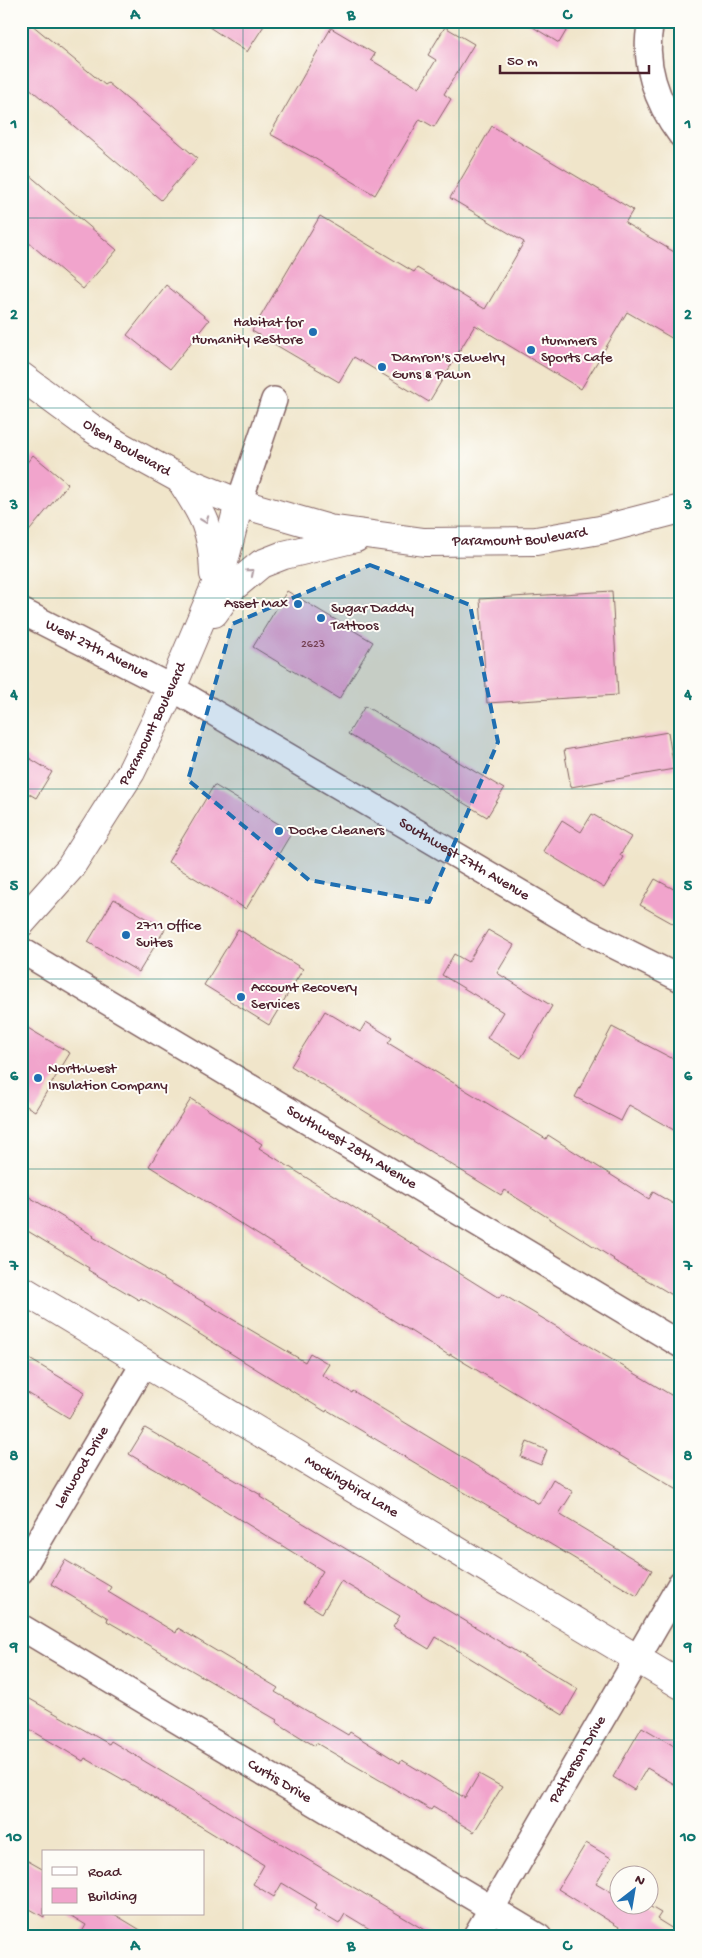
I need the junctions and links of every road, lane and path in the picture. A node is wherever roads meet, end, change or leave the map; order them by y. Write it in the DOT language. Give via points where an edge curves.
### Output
graph roads {
  1 [pos="651,21"];
  2 [pos="681,134"];
  3 [pos="21,376"];
  4 [pos="274,400"];
  5 [pos="180,479"];
  6 [pos="239,503"];
  7 [pos="681,509"];
  8 [pos="369,534"];
  9 [pos="214,588"];
  10 [pos="21,611"];
  11 [pos="188,651"];
  12 [pos="172,688"];
  13 [pos="21,923"];
  14 [pos="21,950"];
  15 [pos="681,979"];
  16 [pos="21,1290"];
  17 [pos="681,1345"];
  18 [pos="144,1363"];
  19 [pos="21,1571"];
  20 [pos="681,1583"];
  21 [pos="21,1627"];
  22 [pos="636,1658"];
  23 [pos="681,1685"];
  24 [pos="492,1908"];
  25 [pos="475,1937"];
  26 [pos="539,1937"];
  1 -- 2 [label="street" via="648,48 654,86 668,118"];
  3 -- 5 [label="main road, Olsen Boulevard" via="90,427"];
  4 -- 6 [label="street, Paramount Boulevard"];
  5 -- 6 [label="main road, Olsen Boulevard"];
  5 -- 9 [label="main road, one-way" via="202,512 208,529 214,549"];
  6 -- 8 [label="main road, Paramount Boulevard" via="329,529"];
  6 -- 9 [label="main road, Paramount Boulevard" via="222,570"];
  7 -- 8 [label="main road, Paramount Boulevard" via="600,530 536,541 424,542"];
  11 -- 8 [label="main road, one-way" via="232,588 261,564 284,555"];
  9 -- 11 [label="main road, Paramount Boulevard"];
  10 -- 12 [label="street, West 27th Avenue"];
  11 -- 12 [label="main road, Paramount Boulevard"];
  12 -- 13 [label="main road, Paramount Boulevard" via="131,772 76,859"];
  12 -- 15 [label="street, Southwest 27th Avenue" via="587,932"];
  14 -- 17 [label="street, Southwest 28th Avenue"];
  16 -- 18 [label="main road, Mockingbird Lane"];
  18 -- 19 [label="street, Lenwood Drive"];
  18 -- 22 [label="main road, Mockingbird Lane"];
  20 -- 22 [label="street, Patterson Drive"];
  21 -- 24 [label="street, Curtis Drive"];
  22 -- 23 [label="main road, Mockingbird Lane"];
  22 -- 24 [label="street, Patterson Drive"];
  24 -- 25 [label="street, Patterson Drive"];
  24 -- 26 [label="street, Curtis Drive"];
}
